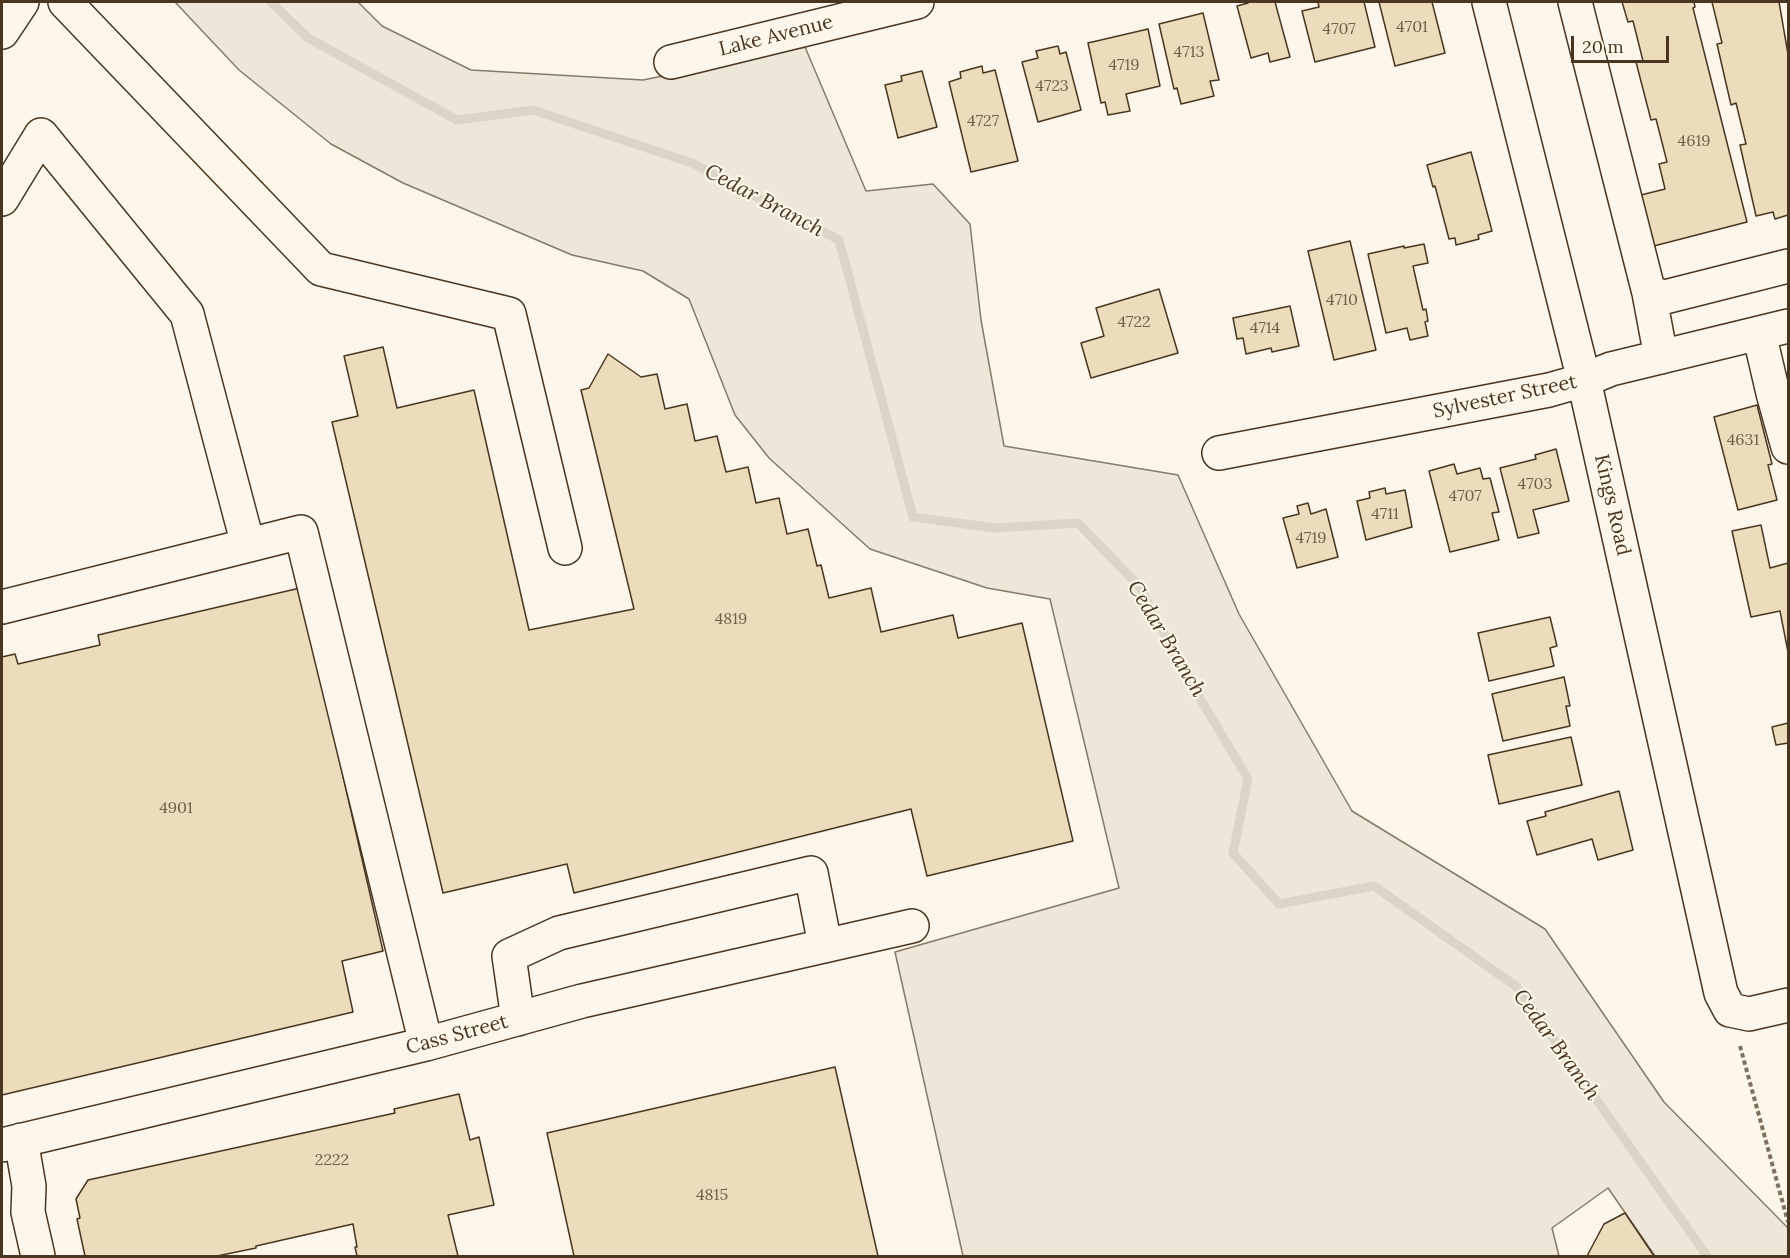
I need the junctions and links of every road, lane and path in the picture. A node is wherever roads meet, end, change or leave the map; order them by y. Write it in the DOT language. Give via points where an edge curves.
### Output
graph roads {
  1 [pos="22,2"];
  2 [pos="65,2"];
  3 [pos="917,2"];
  4 [pos="1489,2"];
  5 [pos="1575,2"];
  6 [pos="2,32"];
  7 [pos="671,62"];
  8 [pos="2,199"];
  9 [pos="1788,266"];
  10 [pos="1650,293"];
  11 [pos="1774,330"];
  12 [pos="1660,357"];
  13 [pos="1584,380"];
  14 [pos="1788,447"];
  15 [pos="1219,453"];
  16 [pos="248,545"];
  17 [pos="565,548"];
  18 [pos="2,607"];
  19 [pos="912,926"];
  20 [pos="825,945"];
  21 [pos="1788,1005"];
  22 [pos="1730,1010"];
  23 [pos="518,1019"];
  24 [pos="426,1044"];
  25 [pos="11,1143"];
  26 [pos="1788,1222"];
  27 [pos="38,1257"];
  1 -- 6 [label="street"];
  2 -- 17 [label="street" via="321,269 509,314"];
  3 -- 7 [label="street, Lake Avenue"];
  4 -- 13 [label="street, Kings Road"];
  5 -- 10 [label="street"];
  8 -- 16 [label="street" via="41,135 187,314"];
  9 -- 10 [label="street" via="1665,297"];
  10 -- 12 [label="street"];
  11 -- 12 [label="street, Sylvester Street"];
  11 -- 14 [label="street" via="1773,393"];
  12 -- 13 [label="street, Sylvester Street"];
  13 -- 15 [label="street, Sylvester Street"];
  13 -- 22 [label="street, Kings Road" via="1721,993"];
  16 -- 18 [label="street"];
  16 -- 24 [label="street" via="301,532"];
  19 -- 20 [label="street, Cass Street"];
  20 -- 23 [label="street, Cass Street"];
  20 -- 23 [label="street" via="811,873 559,933 509,956"];
  21 -- 22 [label="street" via="1749,1014"];
  22 -- 26 [label="path"];
  23 -- 24 [label="street, Cass Street"];
  24 -- 25 [label="street, Cass Street"];
  25 -- 27 [label="street" via="29,1186 28,1212"];
}
